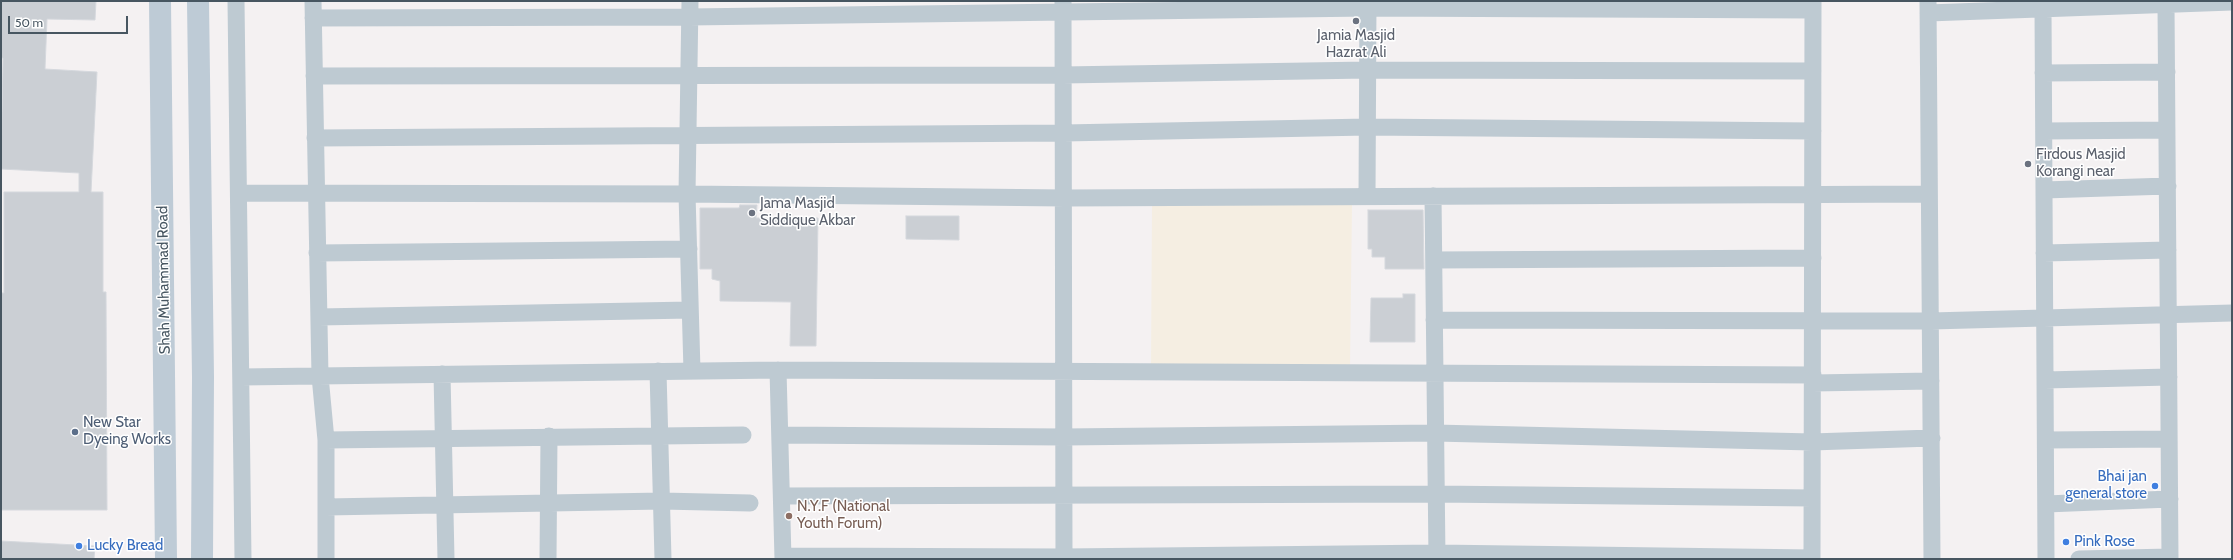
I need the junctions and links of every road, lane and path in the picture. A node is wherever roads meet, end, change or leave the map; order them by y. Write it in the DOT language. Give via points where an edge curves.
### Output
graph roads {
  1 [pos="160,1"];
  2 [pos="198,1"];
  3 [pos="236,1"];
  4 [pos="313,1"];
  5 [pos="2232,2"];
  6 [pos="1368,5"];
  7 [pos="1813,5"];
  8 [pos="2166,5"];
  9 [pos="1063,7"];
  10 [pos="1928,7"];
  11 [pos="690,9"];
  12 [pos="2043,9"];
  13 [pos="313,18"];
  14 [pos="1367,70"];
  15 [pos="1813,71"];
  16 [pos="2167,72"];
  17 [pos="2043,73"];
  18 [pos="1063,75"];
  19 [pos="314,76"];
  20 [pos="689,76"];
  21 [pos="1367,127"];
  22 [pos="2167,130"];
  23 [pos="1813,131"];
  24 [pos="2044,131"];
  25 [pos="1064,134"];
  26 [pos="688,136"];
  27 [pos="315,138"];
  28 [pos="2168,186"];
  29 [pos="2044,190"];
  30 [pos="239,193"];
  31 [pos="316,193"];
  32 [pos="687,194"];
  33 [pos="1813,194"];
  34 [pos="1930,194"];
  35 [pos="1366,196"];
  36 [pos="1433,196"];
  37 [pos="1065,198"];
  38 [pos="689,249"];
  39 [pos="2168,250"];
  40 [pos="317,253"];
  41 [pos="2044,254"];
  42 [pos="1813,258"];
  43 [pos="1434,260"];
  44 [pos="690,310"];
  45 [pos="2232,313"];
  46 [pos="2169,314"];
  47 [pos="319,317"];
  48 [pos="2045,318"];
  49 [pos="1434,320"];
  50 [pos="1931,321"];
  51 [pos="1813,322"];
  52 [pos="778,370"];
  53 [pos="658,371"];
  54 [pos="692,371"];
  55 [pos="1064,372"];
  56 [pos="1435,373"];
  57 [pos="442,374"];
  58 [pos="320,376"];
  59 [pos="241,377"];
  60 [pos="2169,377"];
  61 [pos="1813,379"];
  62 [pos="2045,380"];
  63 [pos="1931,381"];
  64 [pos="1435,433"];
  65 [pos="660,435"];
  66 [pos="743,435"];
  67 [pos="780,435"];
  68 [pos="549,436"];
  69 [pos="1064,437"];
  70 [pos="1932,438"];
  71 [pos="443,439"];
  72 [pos="2169,439"];
  73 [pos="326,440"];
  74 [pos="2046,440"];
  75 [pos="1812,442"];
  76 [pos="1436,494"];
  77 [pos="782,496"];
  78 [pos="1064,496"];
  79 [pos="1812,498"];
  80 [pos="2170,499"];
  81 [pos="662,501"];
  82 [pos="750,503"];
  83 [pos="548,504"];
  84 [pos="2046,504"];
  85 [pos="444,505"];
  86 [pos="326,507"];
  87 [pos="1437,556"];
  88 [pos="783,558"];
  89 [pos="1064,558"];
  90 [pos="1812,558"];
  91 [pos="2170,558"];
  92 [pos="166,559"];
  93 [pos="202,559"];
  94 [pos="243,559"];
  95 [pos="326,559"];
  96 [pos="446,559"];
  97 [pos="548,559"];
  98 [pos="663,559"];
  99 [pos="1932,559"];
  100 [pos="2046,559"];
  101 [pos="2079,559"];
  1 -- 92 [label="street, Shah Muhammad Road"];
  2 -- 93 [label="street" via="203,377"];
  3 -- 30 [label="street"];
  4 -- 13 [label="street"];
  5 -- 8 [label="street"];
  6 -- 7 [label="street"];
  6 -- 9 [label="street"];
  6 -- 14 [label="street"];
  7 -- 15 [label="street"];
  8 -- 12 [label="street"];
  8 -- 16 [label="street"];
  9 -- 11 [label="street"];
  9 -- 18 [label="street"];
  10 -- 12 [label="street"];
  10 -- 34 [label="street"];
  11 -- 13 [label="street"];
  11 -- 20 [label="street"];
  12 -- 17 [label="street"];
  13 -- 19 [label="street"];
  14 -- 15 [label="street"];
  14 -- 18 [label="street"];
  14 -- 21 [label="street"];
  15 -- 23 [label="street"];
  16 -- 17 [label="street"];
  16 -- 22 [label="street"];
  17 -- 24 [label="street"];
  18 -- 20 [label="street"];
  18 -- 25 [label="street"];
  19 -- 20 [label="street"];
  19 -- 27 [label="street"];
  20 -- 26 [label="street"];
  21 -- 23 [label="street"];
  21 -- 25 [label="street"];
  21 -- 35 [label="street"];
  22 -- 24 [label="street"];
  22 -- 28 [label="street"];
  23 -- 33 [label="street"];
  24 -- 29 [label="street"];
  25 -- 26 [label="street"];
  25 -- 37 [label="street"];
  26 -- 27 [label="street"];
  26 -- 32 [label="street"];
  27 -- 31 [label="street"];
  28 -- 29 [label="street"];
  28 -- 39 [label="street"];
  29 -- 41 [label="street"];
  30 -- 31 [label="street"];
  30 -- 59 [label="street"];
  31 -- 32 [label="street"];
  31 -- 40 [label="street"];
  32 -- 37 [label="street"];
  32 -- 38 [label="street"];
  33 -- 34 [label="street"];
  33 -- 36 [label="street"];
  33 -- 42 [label="street"];
  34 -- 50 [label="street"];
  35 -- 36 [label="street"];
  35 -- 37 [label="street"];
  36 -- 43 [label="street"];
  37 -- 55 [label="street"];
  38 -- 40 [label="street"];
  38 -- 44 [label="street"];
  39 -- 41 [label="street"];
  39 -- 46 [label="street"];
  40 -- 47 [label="street"];
  41 -- 48 [label="street"];
  42 -- 43 [label="street"];
  42 -- 51 [label="street"];
  43 -- 49 [label="street"];
  44 -- 47 [label="street"];
  44 -- 54 [label="street"];
  45 -- 46 [label="street"];
  46 -- 48 [label="street"];
  46 -- 60 [label="street"];
  47 -- 58 [label="street"];
  48 -- 50 [label="street"];
  48 -- 62 [label="street"];
  49 -- 51 [label="street"];
  49 -- 56 [label="street"];
  50 -- 51 [label="street"];
  50 -- 63 [label="street"];
  51 -- 61 [label="street"];
  52 -- 54 [label="street"];
  52 -- 55 [label="street"];
  52 -- 67 [label="street"];
  53 -- 54 [label="street"];
  53 -- 57 [label="street"];
  53 -- 65 [label="street"];
  55 -- 56 [label="street"];
  55 -- 69 [label="street"];
  56 -- 61 [label="street"];
  56 -- 64 [label="street"];
  57 -- 58 [label="street"];
  57 -- 71 [label="street"];
  58 -- 59 [label="street"];
  58 -- 73 [label="street"];
  59 -- 94 [label="street"];
  60 -- 62 [label="street"];
  60 -- 72 [label="street"];
  61 -- 63 [label="street"];
  61 -- 75 [label="street"];
  62 -- 74 [label="street"];
  63 -- 70 [label="street"];
  64 -- 69 [label="street"];
  64 -- 75 [label="street"];
  64 -- 76 [label="street"];
  65 -- 66 [label="street"];
  65 -- 68 [label="street"];
  65 -- 81 [label="street"];
  67 -- 69 [label="street"];
  67 -- 77 [label="street"];
  68 -- 71 [label="street"];
  68 -- 83 [label="street"];
  69 -- 78 [label="street"];
  70 -- 75 [label="street"];
  70 -- 99 [label="street"];
  71 -- 73 [label="street"];
  71 -- 85 [label="street"];
  72 -- 74 [label="street"];
  72 -- 80 [label="street"];
  73 -- 86 [label="street"];
  74 -- 84 [label="street"];
  75 -- 79 [label="street"];
  76 -- 78 [label="street"];
  76 -- 79 [label="street"];
  76 -- 87 [label="street"];
  77 -- 78 [label="street"];
  77 -- 88 [label="street"];
  78 -- 89 [label="street"];
  79 -- 90 [label="street"];
  80 -- 84 [label="street"];
  80 -- 91 [label="street"];
  81 -- 82 [label="street"];
  81 -- 83 [label="street"];
  81 -- 98 [label="street"];
  83 -- 85 [label="street"];
  83 -- 97 [label="street"];
  84 -- 100 [label="street"];
  85 -- 86 [label="street"];
  85 -- 96 [label="street"];
  86 -- 95 [label="street"];
  87 -- 89 [label="street"];
  87 -- 90 [label="street"];
  88 -- 89 [label="street"];
  91 -- 101 [label="street"];
}
